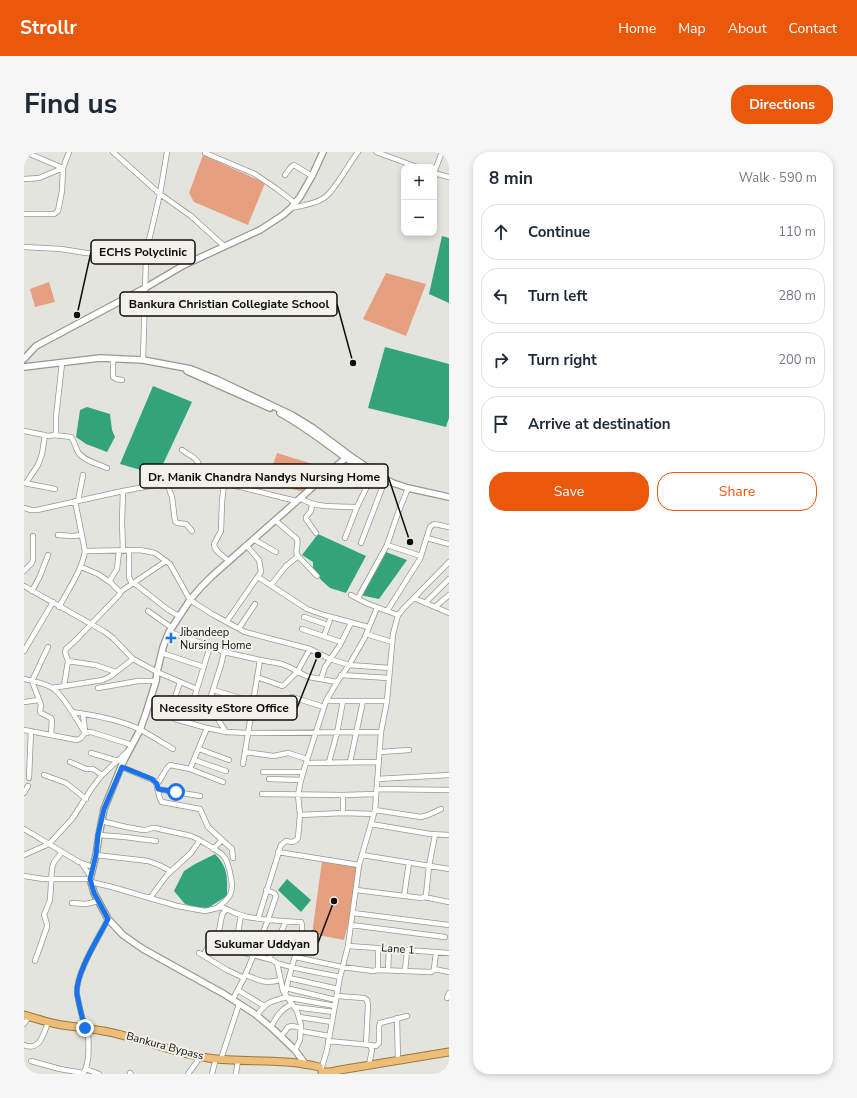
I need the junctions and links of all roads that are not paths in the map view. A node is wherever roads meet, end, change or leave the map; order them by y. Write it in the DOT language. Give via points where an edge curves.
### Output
graph roads {
  1 [pos="25,152"];
  2 [pos="69,152"];
  3 [pos="113,152"];
  4 [pos="167,152"];
  5 [pos="323,152"];
  6 [pos="358,152"];
  7 [pos="376,152"];
  8 [pos="442,152"];
  9 [pos="205,153"];
  10 [pos="409,164"];
  11 [pos="437,165"];
  12 [pos="64,168"];
  13 [pos="437,174"];
  14 [pos="285,175"];
  15 [pos="312,176"];
  16 [pos="449,177"];
  17 [pos="24,178"];
  18 [pos="160,194"];
  19 [pos="293,206"];
  20 [pos="24,214"];
  21 [pos="224,246"];
  22 [pos="24,247"];
  23 [pos="146,258"];
  24 [pos="145,288"];
  25 [pos="112,358"];
  26 [pos="24,359"];
  27 [pos="143,360"];
  28 [pos="62,362"];
  29 [pos="24,367"];
  30 [pos="122,380"];
  31 [pos="24,431"];
  32 [pos="45,435"];
  33 [pos="54,435"];
  34 [pos="182,450"];
  35 [pos="347,457"];
  36 [pos="107,468"];
  37 [pos="83,475"];
  38 [pos="372,476"];
  39 [pos="198,479"];
  40 [pos="25,483"];
  41 [pos="167,483"];
  42 [pos="384,483"];
  43 [pos="224,484"];
  44 [pos="407,489"];
  45 [pos="55,490"];
  46 [pos="122,491"];
  47 [pos="449,497"];
  48 [pos="298,500"];
  49 [pos="77,501"];
  50 [pos="449,501"];
  51 [pos="312,504"];
  52 [pos="357,507"];
  53 [pos="24,508"];
  54 [pos="275,520"];
  55 [pos="449,527"];
  56 [pos="192,531"];
  57 [pos="316,533"];
  58 [pos="58,535"];
  59 [pos="82,535"];
  60 [pos="32,536"];
  61 [pos="345,538"];
  62 [pos="427,538"];
  63 [pos="253,539"];
  64 [pos="361,543"];
  65 [pos="449,544"];
  66 [pos="246,545"];
  67 [pos="388,545"];
  68 [pos="85,551"];
  69 [pos="124,551"];
  70 [pos="276,552"];
  71 [pos="48,555"];
  72 [pos="298,556"];
  73 [pos="421,556"];
  74 [pos="228,560"];
  75 [pos="166,561"];
  76 [pos="449,562"];
  77 [pos="81,567"];
  78 [pos="24,571"];
  79 [pos="317,576"];
  80 [pos="258,577"];
  81 [pos="449,579"];
  82 [pos="111,583"];
  83 [pos="133,583"];
  84 [pos="271,585"];
  85 [pos="24,586"];
  86 [pos="32,591"];
  87 [pos="120,592"];
  88 [pos="351,595"];
  89 [pos="449,595"];
  90 [pos="358,598"];
  91 [pos="414,598"];
  92 [pos="190,600"];
  93 [pos="53,602"];
  94 [pos="425,603"];
  95 [pos="255,604"];
  96 [pos="59,607"];
  97 [pos="435,607"];
  98 [pos="377,608"];
  99 [pos="148,611"];
  100 [pos="387,611"];
  101 [pos="449,613"];
  102 [pos="398,615"];
  103 [pos="179,616"];
  104 [pos="304,617"];
  105 [pos="331,617"];
  106 [pos="227,622"];
  107 [pos="351,623"];
  108 [pos="90,624"];
  109 [pos="328,626"];
  110 [pos="368,627"];
  111 [pos="239,628"];
  112 [pos="302,629"];
  113 [pos="170,630"];
  114 [pos="366,634"];
  115 [pos="324,636"];
  116 [pos="341,642"];
  117 [pos="392,642"];
  118 [pos="210,646"];
  119 [pos="48,647"];
  120 [pos="24,648"];
  121 [pos="310,649"];
  122 [pos="224,652"];
  123 [pos="162,653"];
  124 [pos="133,659"];
  125 [pos="330,659"];
  126 [pos="260,660"];
  127 [pos="68,661"];
  128 [pos="349,665"];
  129 [pos="204,667"];
  130 [pos="390,668"];
  131 [pos="116,672"];
  132 [pos="157,672"];
  133 [pos="297,672"];
  134 [pos="342,675"];
  135 [pos="257,677"];
  136 [pos="24,678"];
  137 [pos="389,678"];
  138 [pos="321,679"];
  139 [pos="32,681"];
  140 [pos="156,681"];
  141 [pos="180,682"];
  142 [pos="337,682"];
  143 [pos="64,686"];
  144 [pos="52,688"];
  145 [pos="98,688"];
  146 [pos="197,689"];
  147 [pos="213,690"];
  148 [pos="292,697"];
  149 [pos="39,700"];
  150 [pos="150,700"];
  151 [pos="326,701"];
  152 [pos="343,701"];
  153 [pos="363,701"];
  154 [pos="388,701"];
  155 [pos="24,702"];
  156 [pos="253,702"];
  157 [pos="172,707"];
  158 [pos="324,707"];
  159 [pos="252,710"];
  160 [pos="72,712"];
  161 [pos="285,712"];
  162 [pos="84,714"];
  163 [pos="187,722"];
  164 [pos="207,728"];
  165 [pos="24,730"];
  166 [pos="140,730"];
  167 [pos="31,731"];
  168 [pos="226,732"];
  169 [pos="356,732"];
  170 [pos="381,732"];
  171 [pos="85,733"];
  172 [pos="316,733"];
  173 [pos="337,733"];
  174 [pos="248,734"];
  175 [pos="51,735"];
  176 [pos="130,748"];
  177 [pos="173,749"];
  178 [pos="199,749"];
  179 [pos="409,750"];
  180 [pos="245,752"];
  181 [pos="380,752"];
  182 [pos="91,753"];
  183 [pos="194,760"];
  184 [pos="229,760"];
  185 [pos="118,761"];
  186 [pos="306,761"];
  187 [pos="70,762"];
  188 [pos="329,762"];
  189 [pos="350,762"];
  190 [pos="379,762"];
  191 [pos="243,764"];
  192 [pos="122,767"];
  193 [pos="190,769"];
  194 [pos="226,771"];
  195 [pos="263,772"];
  196 [pos="303,772"];
  197 [pos="44,775"];
  198 [pos="102,775"];
  199 [pos="449,775"];
  200 [pos="29,778"];
  201 [pos="269,779"];
  202 [pos="378,779"];
  203 [pos="301,780"];
  204 [pos="223,782"];
  205 [pos="28,786"];
  206 [pos="157,787"];
  207 [pos="449,790"];
  208 [pos="376,792"];
  209 [pos="24,793"];
  210 [pos="262,794"];
  211 [pos="298,795"];
  212 [pos="343,795"];
  213 [pos="200,796"];
  214 [pos="86,799"];
  215 [pos="441,809"];
  216 [pos="375,812"];
  217 [pos="343,813"];
  218 [pos="300,815"];
  219 [pos="101,821"];
  220 [pos="371,824"];
  221 [pos="24,829"];
  222 [pos="98,835"];
  223 [pos="435,835"];
  224 [pos="449,835"];
  225 [pos="200,840"];
  226 [pos="222,840"];
  227 [pos="156,841"];
  228 [pos="49,844"];
  229 [pos="214,849"];
  230 [pos="62,852"];
  231 [pos="278,852"];
  232 [pos="362,854"];
  233 [pos="24,855"];
  234 [pos="96,855"];
  235 [pos="233,858"];
  236 [pos="81,863"];
  237 [pos="409,863"];
  238 [pos="359,865"];
  239 [pos="429,866"];
  240 [pos="93,867"];
  241 [pos="449,869"];
  242 [pos="170,871"];
  243 [pos="24,876"];
  244 [pos="51,879"];
  245 [pos="90,880"];
  246 [pos="266,890"];
  247 [pos="356,890"];
  248 [pos="404,896"];
  249 [pos="424,897"];
  250 [pos="150,898"];
  251 [pos="98,901"];
  252 [pos="449,902"];
  253 [pos="72,903"];
  254 [pos="217,908"];
  255 [pos="226,908"];
  256 [pos="353,913"];
  257 [pos="241,915"];
  258 [pos="108,919"];
  259 [pos="258,919"];
  260 [pos="268,920"];
  261 [pos="286,921"];
  262 [pos="351,925"];
  263 [pos="449,925"];
  264 [pos="445,937"];
  265 [pos="211,944"];
  266 [pos="348,946"];
  267 [pos="378,948"];
  268 [pos="388,948"];
  269 [pos="235,950"];
  270 [pos="407,950"];
  271 [pos="436,952"];
  272 [pos="449,953"];
  273 [pos="253,955"];
  274 [pos="295,957"];
  275 [pos="269,959"];
  276 [pos="35,961"];
  277 [pos="277,963"];
  278 [pos="342,967"];
  279 [pos="292,968"];
  280 [pos="434,969"];
  281 [pos="377,970"];
  282 [pos="388,970"];
  283 [pos="406,971"];
  284 [pos="449,972"];
  285 [pos="245,977"];
  286 [pos="340,977"];
  287 [pos="289,978"];
  288 [pos="280,980"];
  289 [pos="286,988"];
  290 [pos="338,989"];
  291 [pos="238,990"];
  292 [pos="287,997"];
  293 [pos="336,998"];
  294 [pos="233,999"];
  295 [pos="240,1004"];
  296 [pos="293,1005"];
  297 [pos="264,1006"];
  298 [pos="335,1006"];
  299 [pos="334,1012"];
  300 [pos="27,1016"];
  301 [pos="257,1016"];
  302 [pos="407,1016"];
  303 [pos="299,1017"];
  304 [pos="397,1018"];
  305 [pos="48,1022"];
  306 [pos="332,1022"];
  307 [pos="24,1024"];
  308 [pos="271,1027"];
  309 [pos="86,1028"];
  310 [pos="301,1030"];
  311 [pos="281,1037"];
  312 [pos="329,1039"];
  313 [pos="24,1045"];
  314 [pos="368,1045"];
  315 [pos="295,1050"];
  316 [pos="449,1052"];
  317 [pos="201,1056"];
  318 [pos="218,1059"];
  319 [pos="238,1060"];
  320 [pos="398,1060"];
  321 [pos="31,1061"];
  322 [pos="306,1065"];
  323 [pos="369,1065"];
  324 [pos="321,1070"];
  325 [pos="84,1072"];
  326 [pos="99,1074"];
  327 [pos="188,1074"];
  328 [pos="212,1074"];
  329 [pos="236,1074"];
  1 -- 12 [label="street"];
  2 -- 12 [label="street"];
  3 -- 18 [label="street"];
  4 -- 18 [label="street"];
  5 -- 15 [label="street"];
  6 -- 19 [label="street" via="325,198"];
  7 -- 10 [label="street"];
  8 -- 11 [label="street"];
  9 -- 19 [label="street" via="260,177 277,189"];
  12 -- 17 [label="street" via="39,178"];
  12 -- 20 [label="street" via="58,211 54,214"];
  13 -- 16 [label="street"];
  14 -- 15 [label="street" via="294,165"];
  15 -- 19 [label="street"];
  18 -- 21 [label="street" via="191,216"];
  18 -- 23 [label="street"];
  19 -- 21 [label="street" via="260,230"];
  21 -- 24 [label="street" via="184,265"];
  22 -- 23 [label="street"];
  23 -- 24 [label="street"];
  24 -- 26 [label="street" via="36,346"];
  24 -- 27 [label="street"];
  25 -- 27 [label="street"];
  25 -- 28 [label="street"];
  25 -- 30 [label="street" via="113,376"];
  27 -- 35 [label="street" via="183,368 280,413"];
  28 -- 29 [label="street"];
  28 -- 33 [label="street" via="57,430"];
  31 -- 32 [label="street"];
  32 -- 33 [label="street"];
  32 -- 40 [label="street" via="38,465"];
  33 -- 36 [label="street" via="71,437 83,457"];
  34 -- 39 [label="street" via="198,461"];
  35 -- 38 [label="street"];
  35 -- 44 [label="street"];
  35 -- 48 [label="street"];
  37 -- 49 [label="street"];
  38 -- 42 [label="street"];
  38 -- 52 [label="street"];
  39 -- 41 [label="street"];
  39 -- 43 [label="street"];
  40 -- 45 [label="street"];
  41 -- 46 [label="street"];
  41 -- 56 [label="street" via="172,497 175,521 186,524"];
  42 -- 44 [label="street"];
  42 -- 64 [label="street"];
  43 -- 48 [label="street"];
  43 -- 74 [label="street" via="221,531 214,546"];
  44 -- 47 [label="street"];
  44 -- 50 [label="street"];
  44 -- 67 [label="street"];
  46 -- 49 [label="street"];
  46 -- 69 [label="street"];
  48 -- 51 [label="street"];
  48 -- 54 [label="street"];
  49 -- 53 [label="street" via="37,510"];
  49 -- 59 [label="street"];
  51 -- 52 [label="street"];
  51 -- 57 [label="street" via="306,519"];
  52 -- 61 [label="street"];
  54 -- 63 [label="street"];
  54 -- 72 [label="street" via="298,541"];
  55 -- 62 [label="street" via="432,524"];
  58 -- 59 [label="street"];
  59 -- 68 [label="street"];
  60 -- 78 [label="street" via="33,560"];
  62 -- 65 [label="street"];
  62 -- 73 [label="street"];
  63 -- 66 [label="street"];
  63 -- 70 [label="street"];
  66 -- 74 [label="street"];
  66 -- 80 [label="street" via="259,560 262,570"];
  67 -- 73 [label="street"];
  67 -- 90 [label="street"];
  68 -- 69 [label="street"];
  68 -- 77 [label="street"];
  69 -- 75 [label="street" via="148,551"];
  69 -- 82 [label="street"];
  69 -- 83 [label="street"];
  71 -- 86 [label="street"];
  72 -- 79 [label="street"];
  72 -- 84 [label="street"];
  73 -- 100 [label="street"];
  74 -- 92 [label="street"];
  75 -- 83 [label="street"];
  75 -- 92 [label="street" via="174,570"];
  76 -- 91 [label="street"];
  77 -- 82 [label="street"];
  77 -- 96 [label="street"];
  80 -- 84 [label="street"];
  80 -- 106 [label="street"];
  81 -- 94 [label="street"];
  82 -- 87 [label="street"];
  83 -- 87 [label="street"];
  83 -- 103 [label="street"];
  84 -- 105 [label="street" via="307,609"];
  85 -- 86 [label="street"];
  86 -- 93 [label="street"];
  87 -- 108 [label="street"];
  88 -- 90 [label="street"];
  89 -- 97 [label="street"];
  90 -- 98 [label="street"];
  91 -- 94 [label="street"];
  91 -- 102 [label="street"];
  92 -- 103 [label="street"];
  92 -- 106 [label="street"];
  93 -- 96 [label="street"];
  93 -- 120 [label="street"];
  94 -- 97 [label="street"];
  95 -- 111 [label="street"];
  96 -- 108 [label="street"];
  97 -- 101 [label="street"];
  98 -- 100 [label="street"];
  98 -- 110 [label="street"];
  99 -- 113 [label="street"];
  100 -- 102 [label="street"];
  102 -- 117 [label="street"];
  103 -- 113 [label="street"];
  104 -- 109 [label="street"];
  105 -- 107 [label="street"];
  105 -- 109 [label="street"];
  106 -- 111 [label="street"];
  107 -- 110 [label="street"];
  107 -- 116 [label="street"];
  108 -- 124 [label="street" via="113,638"];
  108 -- 127 [label="street" via="66,648"];
  109 -- 115 [label="street"];
  110 -- 114 [label="street"];
  111 -- 121 [label="street" via="250,634"];
  112 -- 115 [label="street"];
  113 -- 118 [label="street"];
  113 -- 123 [label="street"];
  114 -- 117 [label="street"];
  114 -- 128 [label="street"];
  115 -- 116 [label="street"];
  116 -- 125 [label="street"];
  117 -- 130 [label="street"];
  118 -- 122 [label="street"];
  118 -- 129 [label="street"];
  119 -- 139 [label="street"];
  121 -- 125 [label="street"];
  121 -- 133 [label="street"];
  122 -- 126 [label="street"];
  122 -- 147 [label="street"];
  123 -- 129 [label="street"];
  123 -- 132 [label="street"];
  124 -- 131 [label="street"];
  124 -- 132 [label="street"];
  125 -- 128 [label="street"];
  125 -- 138 [label="street"];
  126 -- 133 [label="street" via="282,664"];
  126 -- 135 [label="street"];
  127 -- 131 [label="street" via="95,665"];
  127 -- 143 [label="street"];
  128 -- 130 [label="street"];
  128 -- 134 [label="street"];
  129 -- 146 [label="street"];
  130 -- 137 [label="street"];
  131 -- 143 [label="street" via="99,681"];
  132 -- 140 [label="street"];
  132 -- 141 [label="street"];
  133 -- 135 [label="street" via="282,686"];
  133 -- 138 [label="street"];
  134 -- 137 [label="street"];
  134 -- 142 [label="street"];
  135 -- 156 [label="street"];
  136 -- 139 [label="street"];
  137 -- 154 [label="street"];
  138 -- 142 [label="street"];
  139 -- 144 [label="street"];
  139 -- 149 [label="street"];
  140 -- 145 [label="street" via="138,681"];
  140 -- 150 [label="street"];
  141 -- 146 [label="street"];
  141 -- 157 [label="street"];
  142 -- 151 [label="street"];
  143 -- 144 [label="street"];
  144 -- 160 [label="street"];
  146 -- 163 [label="street"];
  147 -- 156 [label="street"];
  147 -- 168 [label="street" via="210,703"];
  148 -- 158 [label="street"];
  149 -- 155 [label="street"];
  149 -- 175 [label="street" via="40,712 52,720"];
  150 -- 157 [label="street"];
  150 -- 166 [label="street"];
  151 -- 152 [label="street"];
  151 -- 158 [label="street"];
  152 -- 153 [label="street"];
  152 -- 173 [label="street"];
  153 -- 154 [label="street"];
  153 -- 169 [label="street"];
  154 -- 170 [label="street"];
  156 -- 159 [label="street"];
  157 -- 163 [label="street" via="173,717"];
  158 -- 172 [label="street"];
  159 -- 161 [label="street" via="270,715"];
  159 -- 174 [label="street"];
  160 -- 162 [label="street"];
  160 -- 171 [label="street"];
  162 -- 166 [label="street" via="114,720"];
  162 -- 171 [label="street"];
  163 -- 164 [label="street"];
  164 -- 168 [label="street"];
  164 -- 178 [label="street"];
  165 -- 167 [label="street"];
  166 -- 176 [label="street"];
  166 -- 177 [label="street"];
  167 -- 175 [label="street"];
  167 -- 200 [label="street"];
  168 -- 174 [label="street"];
  169 -- 170 [label="street"];
  169 -- 173 [label="street"];
  169 -- 189 [label="street"];
  170 -- 181 [label="street"];
  171 -- 175 [label="street" via="77,740"];
  171 -- 176 [label="street" via="91,732"];
  172 -- 173 [label="street"];
  172 -- 174 [label="street"];
  172 -- 186 [label="street"];
  173 -- 188 [label="street"];
  174 -- 180 [label="street"];
  176 -- 185 [label="street"];
  176 -- 192 [label="street"];
  178 -- 183 [label="street"];
  178 -- 184 [label="street"];
  179 -- 181 [label="street"];
  180 -- 186 [label="street" via="274,756 290,753"];
  180 -- 191 [label="street"];
  181 -- 190 [label="street"];
  182 -- 185 [label="street"];
  183 -- 193 [label="street"];
  183 -- 194 [label="street"];
  185 -- 198 [label="street"];
  186 -- 188 [label="street"];
  186 -- 196 [label="street"];
  187 -- 198 [label="street" via="86,769 93,769"];
  188 -- 189 [label="street"];
  189 -- 190 [label="street"];
  190 -- 202 [label="street"];
  192 -- 206 [label="street" via="152,779"];
  192 -- 219 [label="street" via="106,802"];
  193 -- 204 [label="street"];
  193 -- 206 [label="street" via="170,764"];
  195 -- 196 [label="street"];
  196 -- 203 [label="street"];
  197 -- 214 [label="street" via="66,783"];
  198 -- 214 [label="street"];
  199 -- 202 [label="street"];
  201 -- 203 [label="street"];
  202 -- 208 [label="street"];
  203 -- 211 [label="street"];
  205 -- 209 [label="street"];
  206 -- 213 [label="street"];
  206 -- 226 [label="street" via="162,802 200,809 208,827"];
  207 -- 208 [label="street"];
  208 -- 212 [label="street"];
  208 -- 216 [label="street"];
  210 -- 211 [label="street"];
  211 -- 212 [label="street"];
  211 -- 218 [label="street"];
  212 -- 217 [label="street"];
  214 -- 228 [label="street"];
  215 -- 216 [label="street" via="421,817"];
  216 -- 217 [label="street"];
  216 -- 220 [label="street"];
  217 -- 218 [label="street"];
  218 -- 231 [label="street" via="297,841 283,843"];
  219 -- 222 [label="street"];
  219 -- 225 [label="street" via="143,830 155,828"];
  220 -- 223 [label="street"];
  220 -- 232 [label="street"];
  221 -- 228 [label="street"];
  222 -- 227 [label="street"];
  222 -- 234 [label="street"];
  223 -- 224 [label="street"];
  223 -- 239 [label="street"];
  225 -- 229 [label="street"];
  225 -- 242 [label="street" via="191,853"];
  226 -- 229 [label="street"];
  226 -- 235 [label="street" via="232,849"];
  228 -- 230 [label="street"];
  228 -- 233 [label="street"];
  229 -- 254 [label="street" via="224,857 232,883 230,897"];
  230 -- 236 [label="street"];
  230 -- 244 [label="street" via="53,866"];
  231 -- 238 [label="street"];
  231 -- 246 [label="street"];
  232 -- 237 [label="street"];
  232 -- 238 [label="street"];
  234 -- 240 [label="street"];
  234 -- 242 [label="street" via="148,861"];
  236 -- 240 [label="street"];
  236 -- 245 [label="street"];
  237 -- 239 [label="street"];
  237 -- 248 [label="street"];
  238 -- 247 [label="street"];
  239 -- 241 [label="street"];
  239 -- 249 [label="street"];
  240 -- 245 [label="street"];
  242 -- 250 [label="street"];
  243 -- 244 [label="street"];
  244 -- 245 [label="street"];
  244 -- 276 [label="street" via="50,900 44,915 47,927"];
  245 -- 250 [label="street"];
  245 -- 251 [label="street"];
  246 -- 259 [label="street"];
  246 -- 260 [label="street" via="276,896"];
  247 -- 248 [label="street"];
  247 -- 256 [label="street"];
  248 -- 249 [label="street"];
  249 -- 252 [label="street"];
  250 -- 254 [label="street" via="200,911"];
  251 -- 253 [label="street" via="86,904"];
  251 -- 258 [label="street"];
  254 -- 255 [label="street"];
  255 -- 257 [label="street"];
  255 -- 265 [label="street" via="219,931"];
  256 -- 262 [label="street"];
  256 -- 263 [label="street"];
  257 -- 259 [label="street"];
  257 -- 269 [label="street"];
  258 -- 294 [label="street" via="122,935 136,945"];
  258 -- 309 [label="street" via="84,965 78,985 77,994"];
  259 -- 260 [label="street"];
  260 -- 261 [label="street"];
  260 -- 273 [label="street"];
  261 -- 274 [label="street" via="300,922 302,925"];
  261 -- 275 [label="street"];
  262 -- 264 [label="street"];
  262 -- 266 [label="street"];
  265 -- 269 [label="street"];
  265 -- 285 [label="street" via="201,954 227,970"];
  266 -- 267 [label="street, Lane 1"];
  266 -- 278 [label="street"];
  267 -- 268 [label="street, Lane 1"];
  267 -- 281 [label="street"];
  268 -- 270 [label="street, Lane 1"];
  268 -- 282 [label="street"];
  269 -- 273 [label="street"];
  270 -- 271 [label="street, Lane 1"];
  270 -- 283 [label="street"];
  271 -- 272 [label="street, Lane 1"];
  271 -- 280 [label="street"];
  273 -- 275 [label="street"];
  273 -- 285 [label="street"];
  274 -- 278 [label="street"];
  274 -- 279 [label="street"];
  275 -- 277 [label="street"];
  277 -- 279 [label="street"];
  277 -- 288 [label="street"];
  278 -- 281 [label="street"];
  278 -- 286 [label="street"];
  279 -- 286 [label="street"];
  279 -- 287 [label="street"];
  280 -- 283 [label="street" via="428,972"];
  280 -- 284 [label="street"];
  281 -- 282 [label="street"];
  282 -- 283 [label="street"];
  285 -- 288 [label="street" via="264,982"];
  285 -- 291 [label="street"];
  286 -- 290 [label="street"];
  287 -- 289 [label="street"];
  287 -- 290 [label="street"];
  288 -- 292 [label="street"];
  289 -- 292 [label="street"];
  289 -- 293 [label="street"];
  290 -- 293 [label="street"];
  291 -- 294 [label="street"];
  291 -- 297 [label="street"];
  292 -- 296 [label="street"];
  292 -- 297 [label="street"];
  292 -- 298 [label="street"];
  293 -- 298 [label="street"];
  293 -- 314 [label="street" via="367,1000"];
  294 -- 295 [label="street"];
  295 -- 301 [label="street"];
  295 -- 318 [label="street"];
  296 -- 299 [label="street"];
  296 -- 303 [label="street"];
  296 -- 308 [label="street" via="279,1013"];
  297 -- 301 [label="street"];
  298 -- 299 [label="street"];
  299 -- 306 [label="street"];
  300 -- 305 [label="highway, Bankura Bypass"];
  300 -- 307 [label="street"];
  301 -- 308 [label="street"];
  302 -- 304 [label="street"];
  303 -- 306 [label="street"];
  303 -- 310 [label="street"];
  304 -- 314 [label="street" via="380,1023 378,1045"];
  304 -- 320 [label="street"];
  305 -- 309 [label="highway, Bankura Bypass"];
  305 -- 313 [label="street" via="38,1044 32,1047"];
  306 -- 312 [label="street"];
  308 -- 311 [label="street"];
  309 -- 317 [label="highway, Bankura Bypass"];
  309 -- 325 [label="street" via="88,1061"];
  310 -- 311 [label="street" via="288,1027"];
  310 -- 312 [label="street"];
  310 -- 315 [label="street"];
  311 -- 315 [label="street"];
  312 -- 314 [label="street"];
  312 -- 324 [label="street"];
  314 -- 323 [label="street" via="372,1050"];
  315 -- 322 [label="street"];
  316 -- 320 [label="highway, Bankura Bypass"];
  317 -- 318 [label="highway, Bankura Bypass"];
  317 -- 327 [label="street"];
  318 -- 319 [label="highway, Bankura Bypass"];
  318 -- 328 [label="street"];
  319 -- 322 [label="highway, Bankura Bypass" via="284,1061"];
  319 -- 329 [label="street"];
  320 -- 323 [label="highway, Bankura Bypass"];
  321 -- 325 [label="street"];
  322 -- 324 [label="highway, Bankura Bypass"];
  323 -- 324 [label="highway, Bankura Bypass" via="331,1072"];
  325 -- 326 [label="street"];
}
